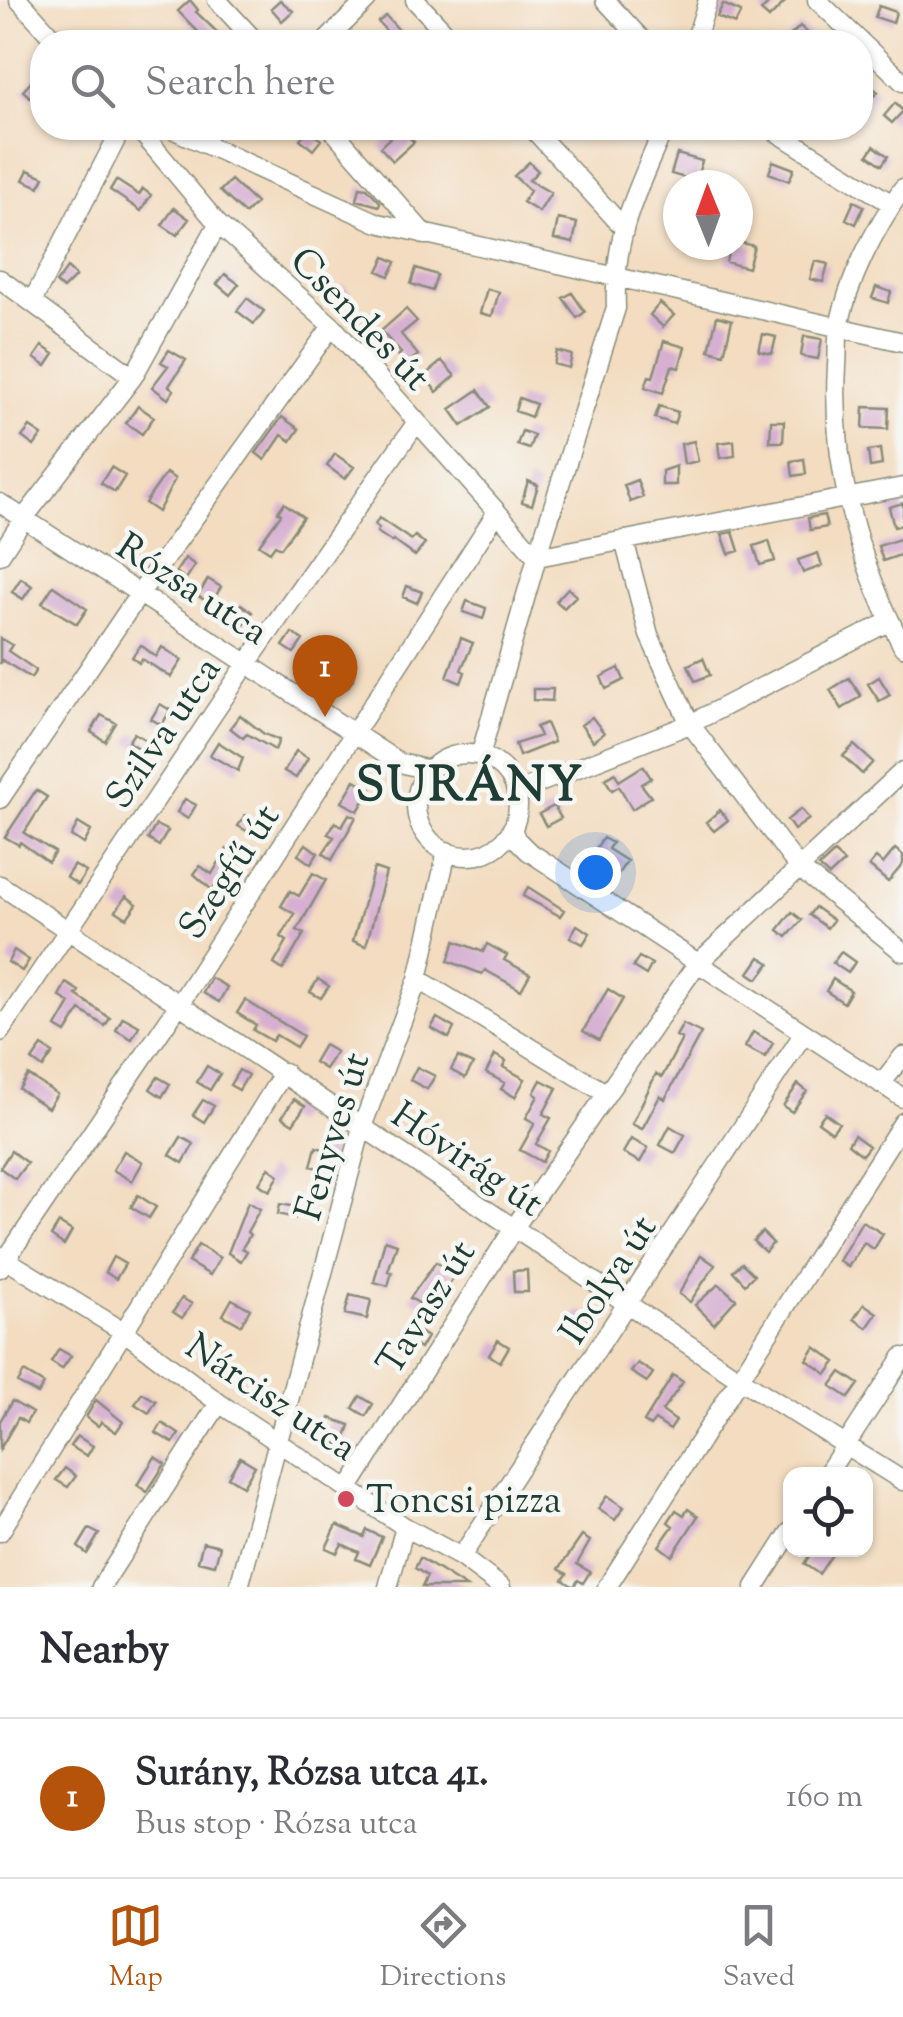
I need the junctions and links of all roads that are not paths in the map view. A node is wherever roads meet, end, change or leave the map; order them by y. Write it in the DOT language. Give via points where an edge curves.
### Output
graph roads {
  1 [pos="19,0"];
  2 [pos="217,0"];
  3 [pos="368,0"];
  4 [pos="416,0"];
  5 [pos="606,0"];
  6 [pos="708,0"];
  7 [pos="817,0"];
  8 [pos="46,30"];
  9 [pos="245,30"];
  10 [pos="337,30"];
  11 [pos="443,30"];
  12 [pos="633,30"];
  13 [pos="699,30"];
  14 [pos="848,30"];
  15 [pos="873,53"];
  16 [pos="903,82"];
  17 [pos="116,140"];
  18 [pos="148,140"];
  19 [pos="196,140"];
  20 [pos="343,140"];
  21 [pos="543,140"];
  22 [pos="659,140"];
  23 [pos="793,140"];
  24 [pos="898,196"];
  25 [pos="218,224"];
  26 [pos="622,226"];
  27 [pos="426,234"];
  28 [pos="619,248"];
  29 [pos="583,268"];
  30 [pos="615,276"];
  31 [pos="0,279"];
  32 [pos="648,284"];
  33 [pos="32,302"];
  34 [pos="616,308"];
  35 [pos="332,326"];
  36 [pos="839,327"];
  37 [pos="903,342"];
  38 [pos="133,377"];
  39 [pos="416,422"];
  40 [pos="903,487"];
  41 [pos="847,498"];
  42 [pos="0,503"];
  43 [pos="496,512"];
  44 [pos="24,518"];
  45 [pos="624,540"];
  46 [pos="0,555"];
  47 [pos="537,557"];
  48 [pos="140,593"];
  49 [pos="890,621"];
  50 [pos="903,647"];
  51 [pos="248,662"];
  52 [pos="690,724"];
  53 [pos="356,734"];
  54 [pos="480,756"];
  55 [pos="400,763"];
  56 [pos="430,770"];
  57 [pos="903,770"];
  58 [pos="418,792"];
  59 [pos="516,792"];
  60 [pos="0,799"];
  61 [pos="512,828"];
  62 [pos="494,848"];
  63 [pos="528,851"];
  64 [pos="447,852"];
  65 [pos="800,868"];
  66 [pos="0,884"];
  67 [pos="67,930"];
  68 [pos="903,952"];
  69 [pos="696,965"];
  70 [pos="418,980"];
  71 [pos="180,1003"];
  72 [pos="0,1032"];
  73 [pos="804,1034"];
  74 [pos="903,1056"];
  75 [pos="284,1072"];
  76 [pos="881,1084"];
  77 [pos="607,1094"];
  78 [pos="903,1098"];
  79 [pos="903,1122"];
  80 [pos="362,1126"];
  81 [pos="514,1228"];
  82 [pos="2,1262"];
  83 [pos="629,1304"];
  84 [pos="126,1333"];
  85 [pos="903,1357"];
  86 [pos="740,1379"];
  87 [pos="219,1402"];
  88 [pos="280,1441"];
  89 [pos="847,1444"];
  90 [pos="832,1467"];
  91 [pos="903,1481"];
  92 [pos="349,1488"];
  93 [pos="405,1528"];
  94 [pos="0,1532"];
  95 [pos="783,1543"];
  96 [pos="461,1558"];
  97 [pos="101,1587"];
  98 [pos="238,1587"];
  99 [pos="388,1587"];
  100 [pos="501,1587"];
  101 [pos="606,1587"];
  102 [pos="755,1587"];
  1 -- 8 [label="street"];
  2 -- 9 [label="street"];
  3 -- 10 [label="street"];
  4 -- 11 [label="street"];
  5 -- 12 [label="street"];
  6 -- 13 [label="street"];
  7 -- 14 [label="street"];
  15 -- 16 [label="street"];
  17 -- 33 [label="street"];
  18 -- 25 [label="street, Csendes út"];
  19 -- 27 [label="street" via="378,224"];
  20 -- 27 [label="street"];
  21 -- 26 [label="street"];
  22 -- 26 [label="street"];
  23 -- 24 [label="street"];
  24 -- 36 [label="street" via="858,270"];
  25 -- 35 [label="street, Csendes út"];
  25 -- 38 [label="street"];
  26 -- 28 [label="street"];
  27 -- 29 [label="street"];
  28 -- 29 [label="street"];
  28 -- 30 [label="street"];
  29 -- 30 [label="street"];
  30 -- 32 [label="street"];
  30 -- 34 [label="street"];
  31 -- 33 [label="street"];
  32 -- 34 [label="street"];
  32 -- 36 [label="street"];
  33 -- 38 [label="street"];
  34 -- 47 [label="street"];
  35 -- 39 [label="street, Csendes út"];
  35 -- 48 [label="street"];
  36 -- 37 [label="street"];
  36 -- 41 [label="street" via="834,417"];
  38 -- 44 [label="street"];
  39 -- 43 [label="street, Csendes út"];
  39 -- 51 [label="street, Szilva utca"];
  40 -- 41 [label="street"];
  41 -- 45 [label="street"];
  41 -- 49 [label="street" via="862,558"];
  42 -- 44 [label="street, Rózsa utca"];
  43 -- 47 [label="street, Csendes út"];
  43 -- 53 [label="street, Szegfű út"];
  44 -- 46 [label="street"];
  44 -- 48 [label="street, Rózsa utca"];
  45 -- 47 [label="street"];
  45 -- 52 [label="street" via="649,635"];
  47 -- 54 [label="street"];
  48 -- 51 [label="street, Rózsa utca"];
  48 -- 60 [label="street"];
  49 -- 50 [label="street"];
  49 -- 52 [label="street"];
  51 -- 53 [label="street, Rózsa utca"];
  51 -- 67 [label="street, Szilva utca"];
  52 -- 59 [label="street"];
  52 -- 65 [label="street"];
  53 -- 55 [label="street, Rózsa utca"];
  53 -- 71 [label="street, Szegfű út"];
  54 -- 56 [label="street" via="462,754"];
  54 -- 59 [label="street" via="506,773"];
  55 -- 56 [label="street"];
  55 -- 58 [label="street"];
  56 -- 58 [label="street"];
  57 -- 65 [label="street, Tavasz út"];
  58 -- 64 [label="street" via="422,829"];
  59 -- 61 [label="street"];
  61 -- 62 [label="street"];
  61 -- 63 [label="street"];
  62 -- 63 [label="street"];
  62 -- 64 [label="street"];
  63 -- 69 [label="street"];
  64 -- 70 [label="street, Fenyves út"];
  65 -- 68 [label="street"];
  65 -- 69 [label="street, Tavasz út"];
  66 -- 67 [label="street, Hóvirág út"];
  67 -- 71 [label="street, Hóvirág út"];
  67 -- 72 [label="street, Szilva utca"];
  69 -- 73 [label="street"];
  69 -- 77 [label="street, Tavasz út"];
  70 -- 77 [label="street"];
  70 -- 80 [label="street, Fenyves út"];
  71 -- 75 [label="street, Hóvirág út"];
  71 -- 82 [label="street, Szegfű út"];
  73 -- 76 [label="street"];
  73 -- 83 [label="street, Ibolya út"];
  74 -- 76 [label="street"];
  75 -- 80 [label="street, Hóvirág út"];
  75 -- 84 [label="street"];
  76 -- 78 [label="street"];
  77 -- 81 [label="street, Tavasz út"];
  79 -- 86 [label="street"];
  80 -- 81 [label="street, Hóvirág út"];
  80 -- 88 [label="street, Fenyves út"];
  81 -- 83 [label="street, Hóvirág út"];
  81 -- 92 [label="street, Tavasz út"];
  82 -- 84 [label="street, Nárcisz utca"];
  83 -- 86 [label="street, Hóvirág út"];
  83 -- 96 [label="street, Ibolya út"];
  84 -- 87 [label="street, Nárcisz utca"];
  84 -- 94 [label="street"];
  85 -- 89 [label="street"];
  86 -- 89 [label="street, Hóvirág út"];
  86 -- 101 [label="street"];
  87 -- 88 [label="street, Nárcisz utca"];
  87 -- 97 [label="street"];
  88 -- 92 [label="street, Nárcisz utca"];
  88 -- 98 [label="street, Fenyves út"];
  89 -- 90 [label="street"];
  89 -- 91 [label="street, Hóvirág út"];
  92 -- 93 [label="street, Nárcisz utca"];
  93 -- 96 [label="street, Nárcisz utca"];
  93 -- 99 [label="street"];
  95 -- 102 [label="street"];
  96 -- 100 [label="street, Nárcisz utca"];
}
